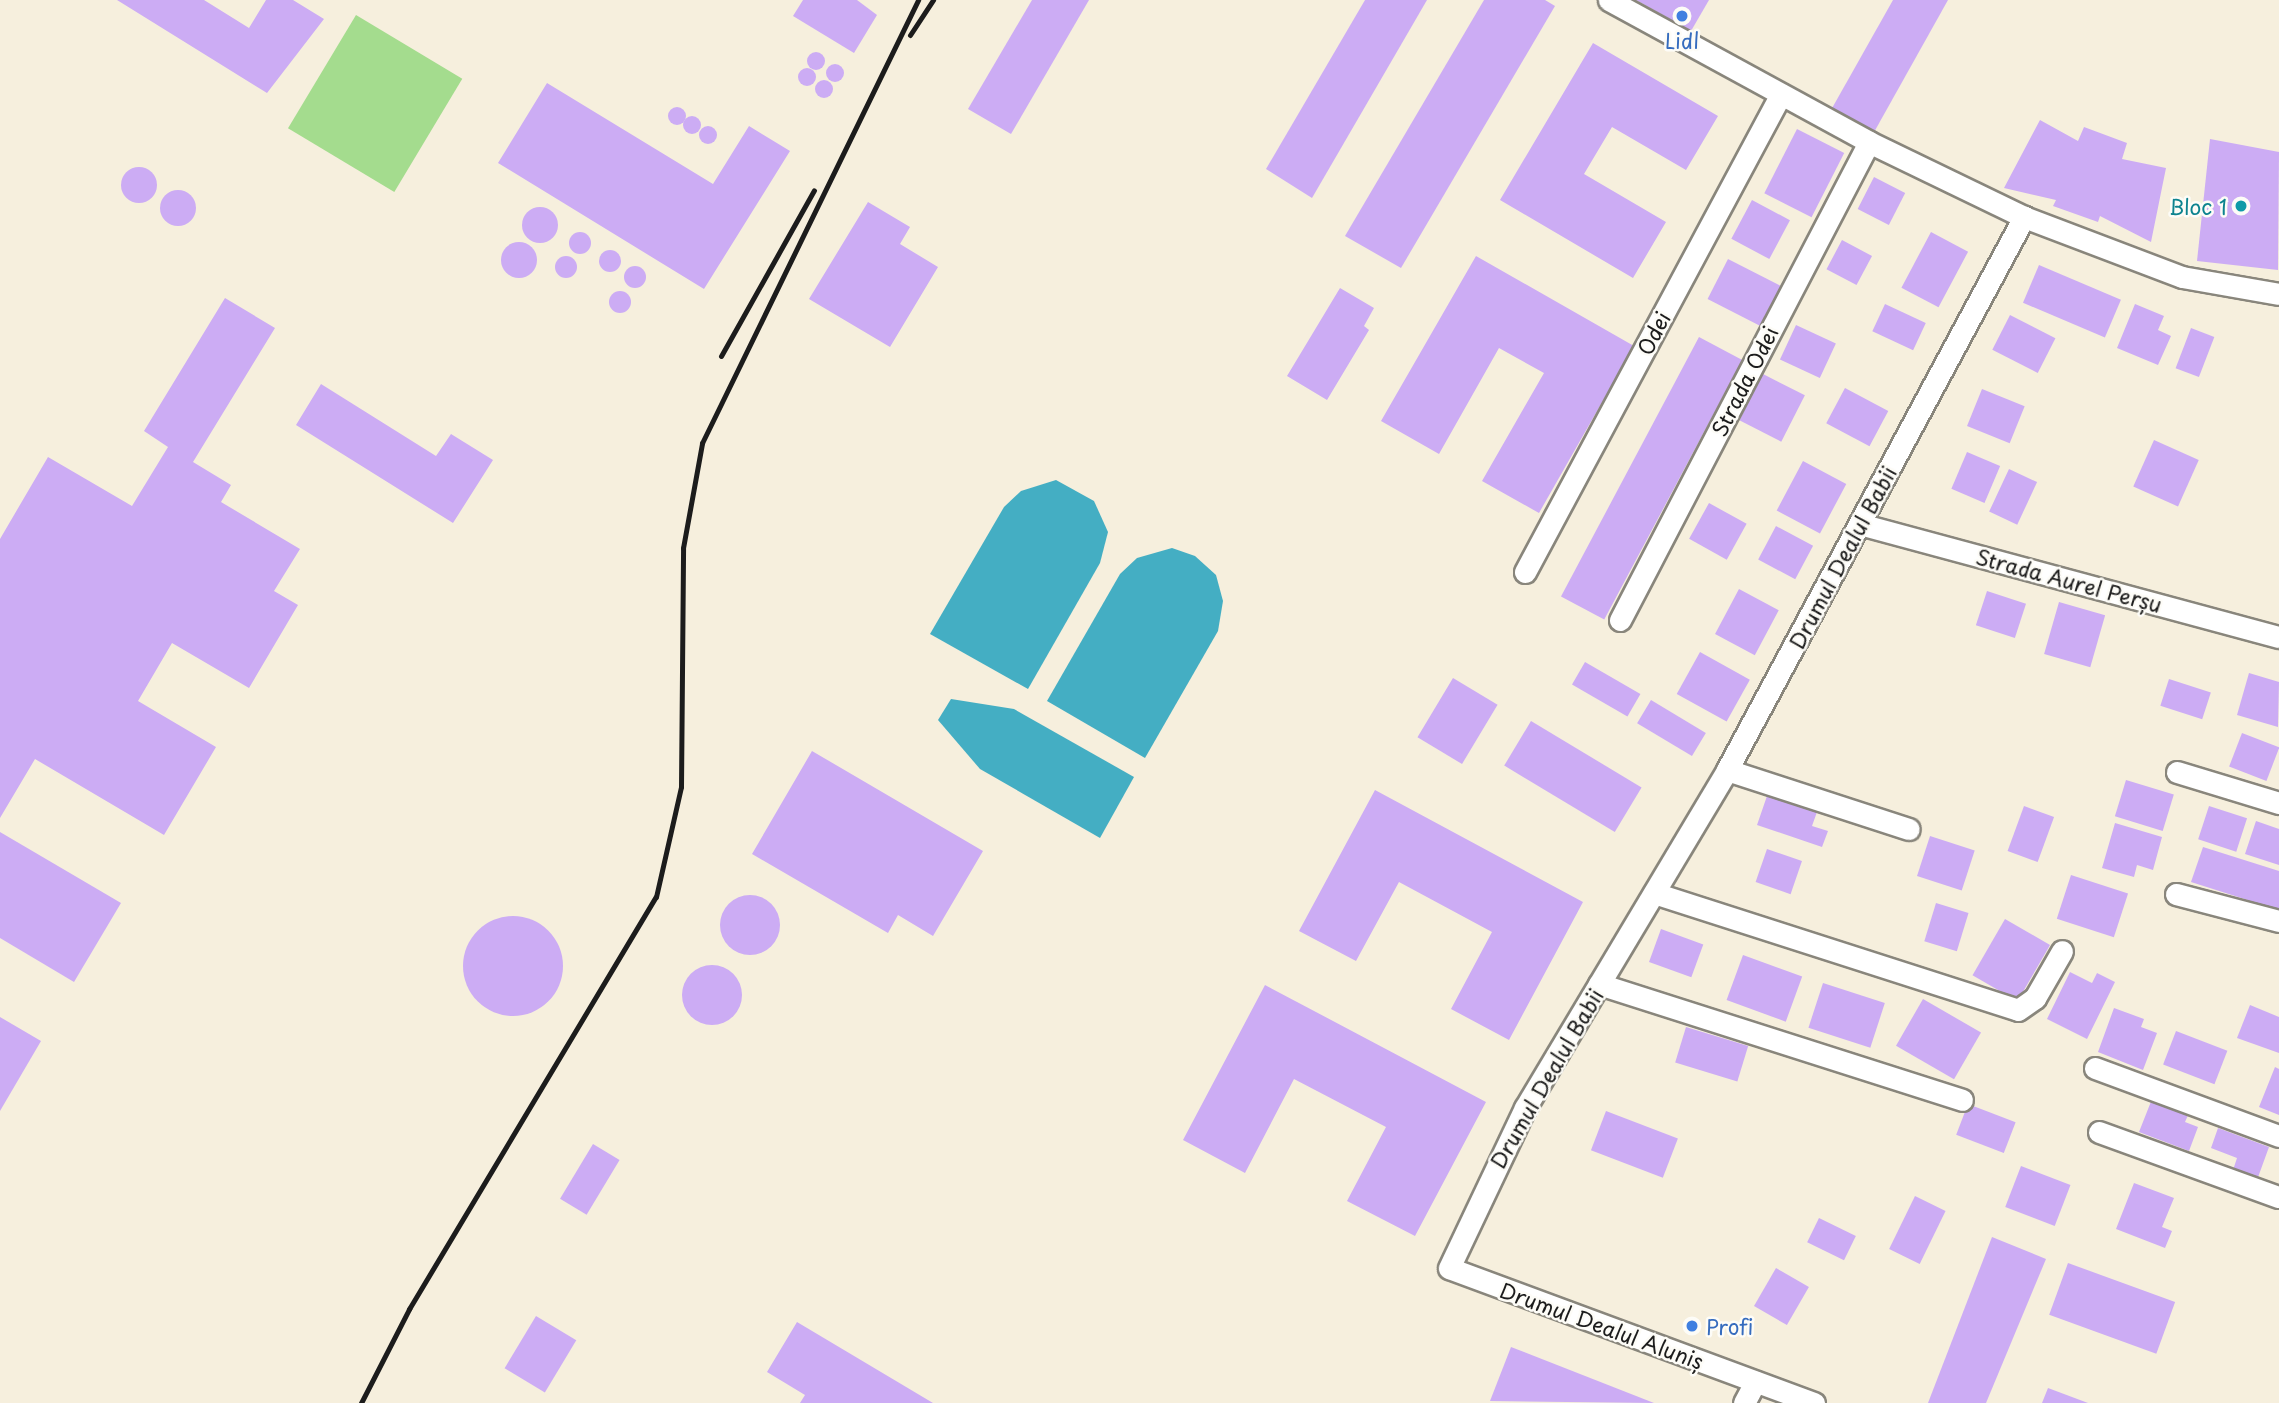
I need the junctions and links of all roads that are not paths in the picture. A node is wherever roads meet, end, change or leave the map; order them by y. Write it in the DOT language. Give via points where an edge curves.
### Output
graph roads {
  1 [pos="1609,0"];
  2 [pos="1781,94"];
  3 [pos="1869,142"];
  4 [pos="2024,217"];
  5 [pos="2279,293"];
  6 [pos="1860,524"];
  7 [pos="1525,572"];
  8 [pos="1620,620"];
  9 [pos="2279,636"];
  10 [pos="1727,770"];
  11 [pos="2177,772"];
  12 [pos="2279,803"];
  13 [pos="1909,829"];
  14 [pos="1654,893"];
  15 [pos="2176,894"];
  16 [pos="2279,921"];
  17 [pos="2062,951"];
  18 [pos="1600,985"];
  19 [pos="2095,1068"];
  20 [pos="1962,1100"];
  21 [pos="2099,1132"];
  22 [pos="2279,1136"];
  23 [pos="2279,1197"];
  24 [pos="1449,1268"];
  25 [pos="1755,1382"];
  26 [pos="1744,1403"];
  27 [pos="1814,1403"];
  1 -- 2 [label="street"];
  2 -- 3 [label="street"];
  2 -- 7 [label="street, Odei"];
  3 -- 4 [label="street"];
  3 -- 8 [label="street, Strada Odei"];
  4 -- 5 [label="street" via="2182,277"];
  4 -- 6 [label="street, Drumul Dealul Babii"];
  6 -- 9 [label="street, Strada Aurel Perșu"];
  6 -- 10 [label="street, Drumul Dealul Babii"];
  10 -- 13 [label="street"];
  10 -- 14 [label="street, Drumul Dealul Babii"];
  11 -- 12 [label="street"];
  14 -- 17 [label="street" via="2018,1010 2035,999"];
  14 -- 18 [label="street, Drumul Dealul Babii"];
  15 -- 16 [label="street"];
  18 -- 20 [label="street"];
  18 -- 24 [label="street, Drumul Dealul Babii" via="1520,1117"];
  19 -- 22 [label="street"];
  21 -- 23 [label="street"];
  24 -- 25 [label="street, Drumul Dealul Aluniș"];
  25 -- 26 [label="street"];
  25 -- 27 [label="street, Drumul Dealul Aluniș"];
}
